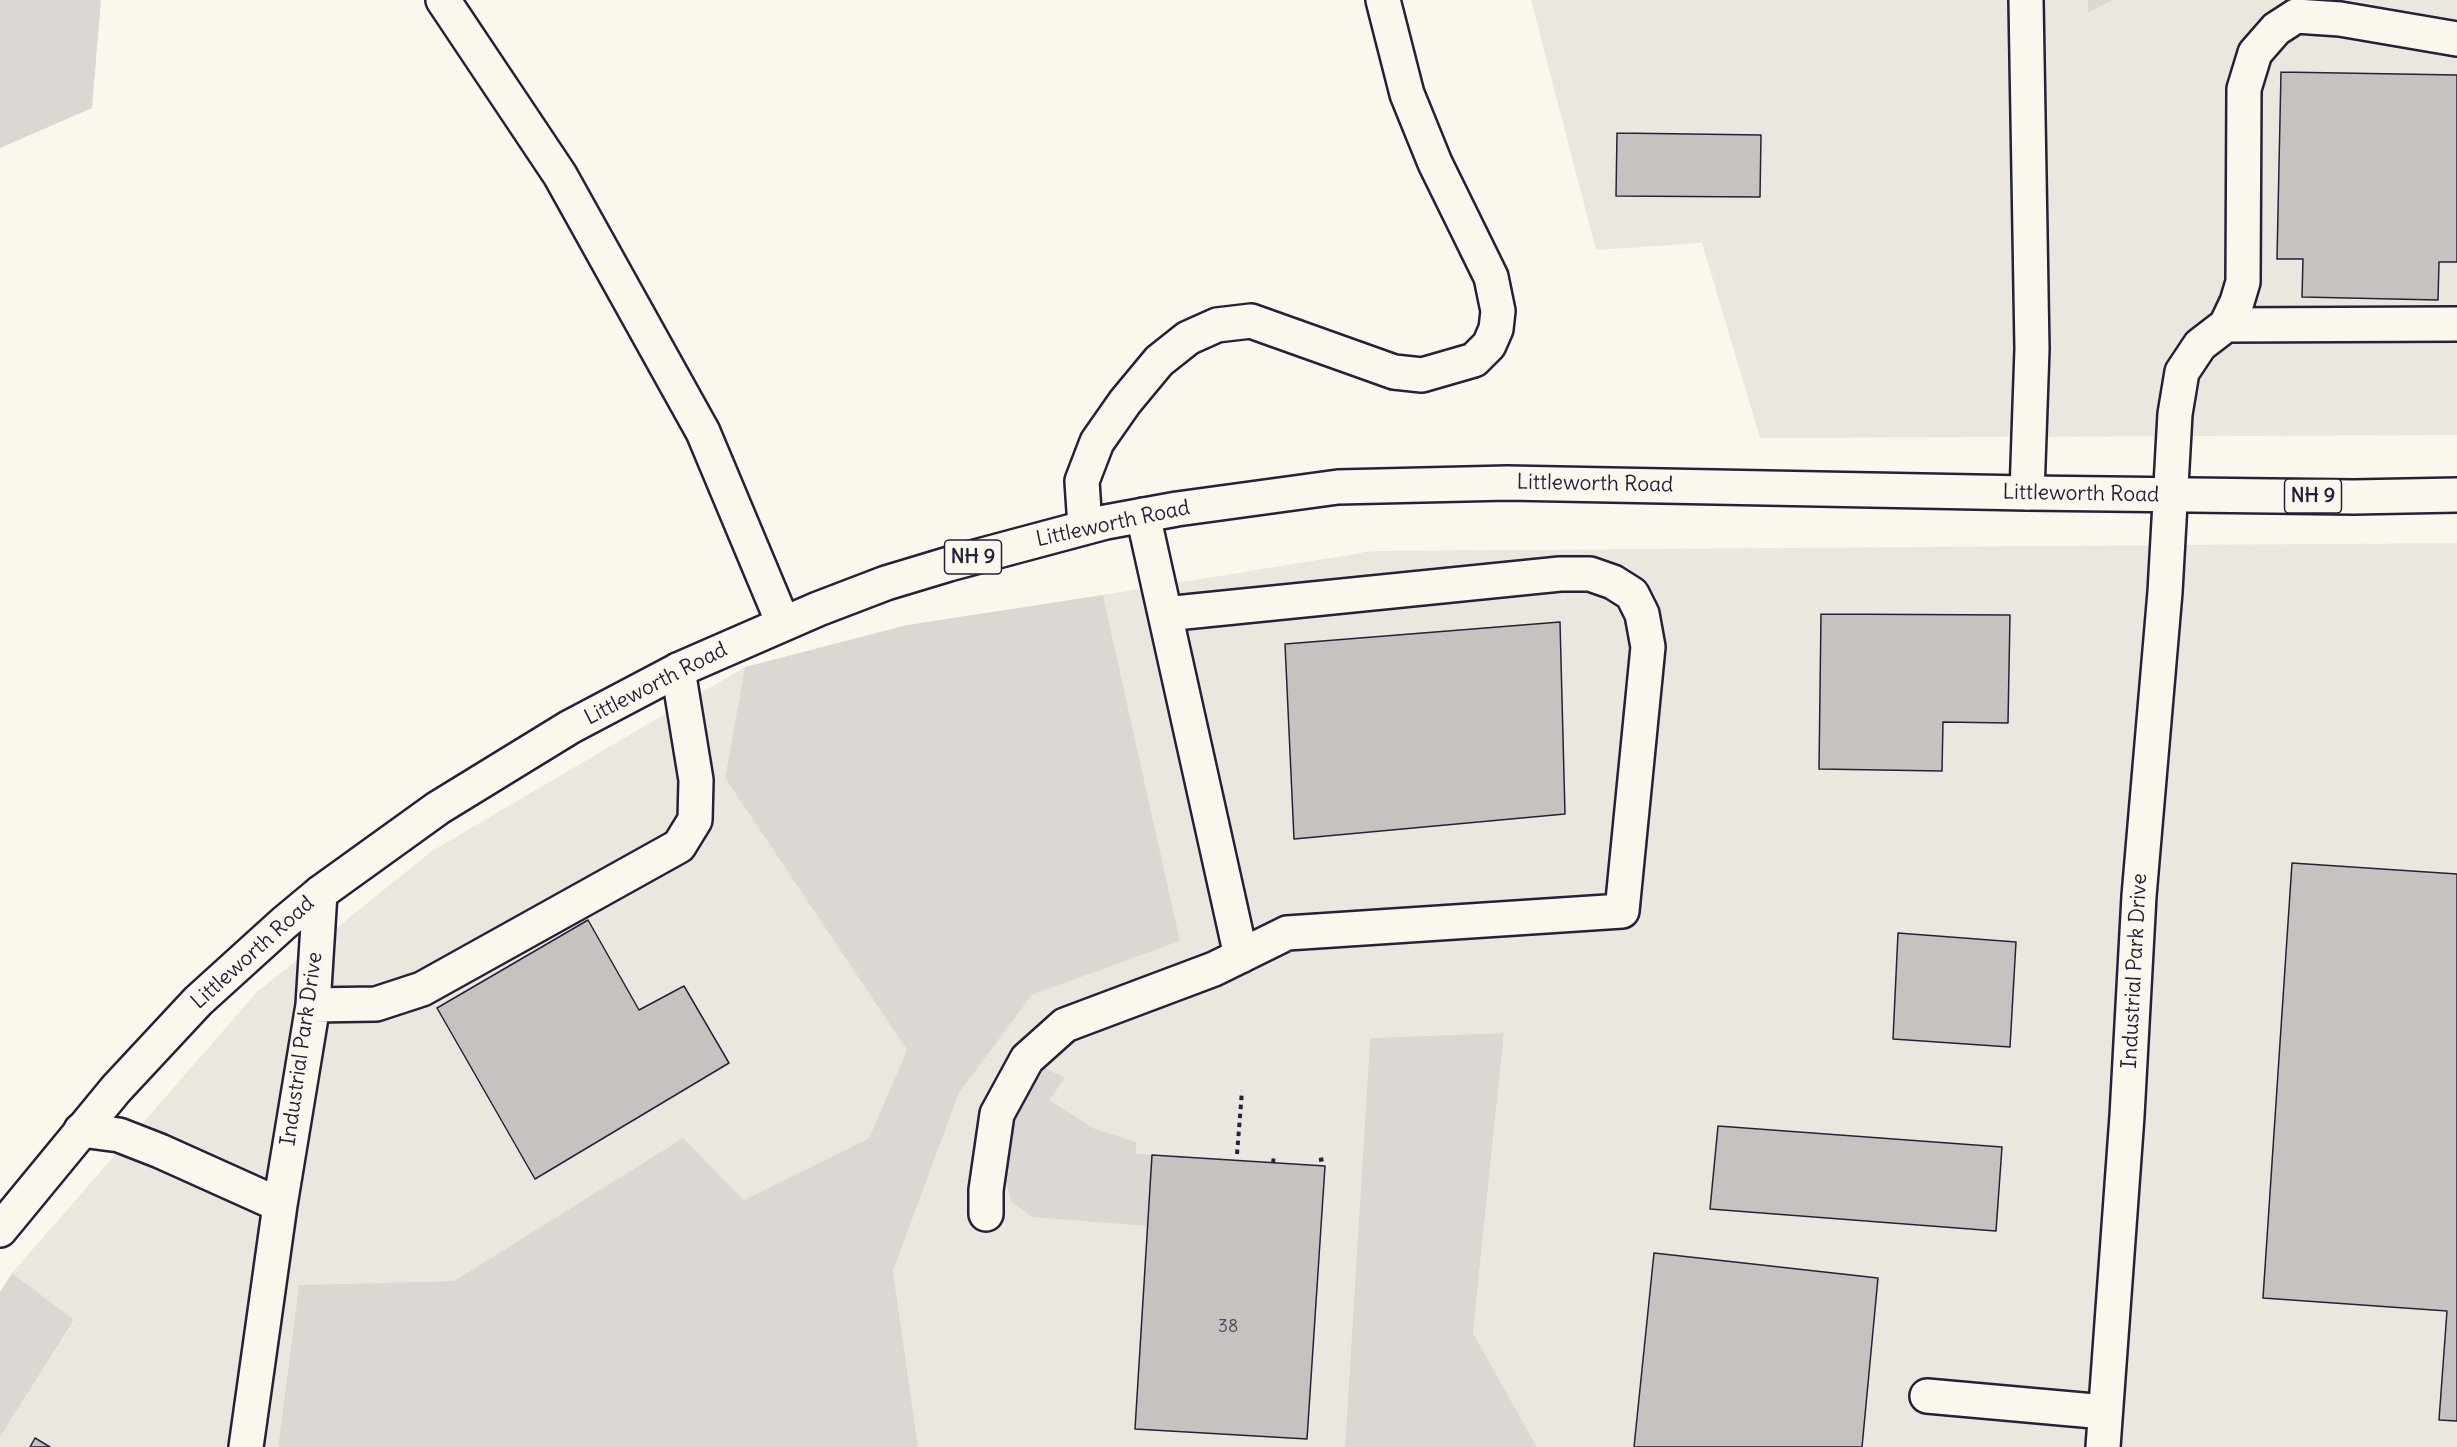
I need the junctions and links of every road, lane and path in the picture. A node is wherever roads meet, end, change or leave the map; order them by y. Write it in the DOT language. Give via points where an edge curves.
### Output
graph roads {
  1 [pos="443,0"];
  2 [pos="1383,0"];
  3 [pos="2026,0"];
  4 [pos="2457,39"];
  5 [pos="2457,324"];
  6 [pos="2226,325"];
  7 [pos="2027,494"];
  8 [pos="2169,495"];
  9 [pos="2457,495"];
  10 [pos="1143,515"];
  11 [pos="1084,527"];
  12 [pos="1165,614"];
  13 [pos="783,623"];
  14 [pos="678,670"];
  15 [pos="320,893"];
  16 [pos="1241,956"];
  17 [pos="313,1005"];
  18 [pos="1242,1091"];
  19 [pos="81,1130"];
  20 [pos="1237,1154"];
  21 [pos="1274,1156"];
  22 [pos="1319,1160"];
  23 [pos="1325,1160"];
  24 [pos="1273,1163"];
  25 [pos="280,1205"];
  26 [pos="986,1214"];
  27 [pos="0,1230"];
  28 [pos="1927,1396"];
  29 [pos="2105,1412"];
  30 [pos="246,1447"];
  31 [pos="2103,1447"];
  1 -- 13 [label="main road" via="560,175 703,432"];
  2 -- 11 [label="main road" via="1407,94 1435,163 1491,277 1498,311 1489,345 1474,360 1422,375 1394,372 1251,321 1217,325 1188,338 1159,362 1097,442 1083,482"];
  3 -- 7 [label="main road" via="2032,349"];
  4 -- 6 [label="main road" via="2340,19 2296,16 2276,29 2254,53 2244,89 2243,282"];
  5 -- 6 [label="main road"];
  6 -- 8 [label="main road, Industrial Park Drive" via="2200,345 2182,372"];
  7 -- 8 [label="main road, Littleworth Road / NH 9"];
  7 -- 10 [label="main road, Littleworth Road / NH 9" via="1507,483 1392,485 1338,487"];
  8 -- 9 [label="main road, Littleworth Road / NH 9"];
  8 -- 29 [label="main road, Industrial Park Drive"];
  10 -- 11 [label="main road, Littleworth Road / NH 9"];
  10 -- 12 [label="main road"];
  11 -- 13 [label="main road, Littleworth Road / NH 9" via="886,583"];
  12 -- 16 [label="main road"];
  12 -- 16 [label="main road" via="1590,574 1632,594 1642,614 1648,647 1622,911 1287,933"];
  13 -- 14 [label="main road, Littleworth Road / NH 9"];
  14 -- 15 [label="main road, Littleworth Road / NH 9" via="506,764 438,807"];
  14 -- 17 [label="main road" via="696,780 695,820 679,846 422,989 376,1004"];
  15 -- 17 [label="main road, Industrial Park Drive"];
  15 -- 19 [label="main road, Littleworth Road / NH 9" via="198,1001"];
  16 -- 26 [label="main road" via="1065,1025 1027,1059 997,1114"];
  17 -- 25 [label="main road, Industrial Park Drive"];
  18 -- 20 [label="path"];
  19 -- 25 [label="main road" via="119,1135"];
  19 -- 27 [label="main road, Littleworth Road / NH 9"];
  21 -- 24 [label="path"];
  22 -- 23 [label="path"];
  25 -- 30 [label="main road, Industrial Park Drive"];
  28 -- 29 [label="main road"];
  29 -- 31 [label="main road, Industrial Park Drive"];
}
